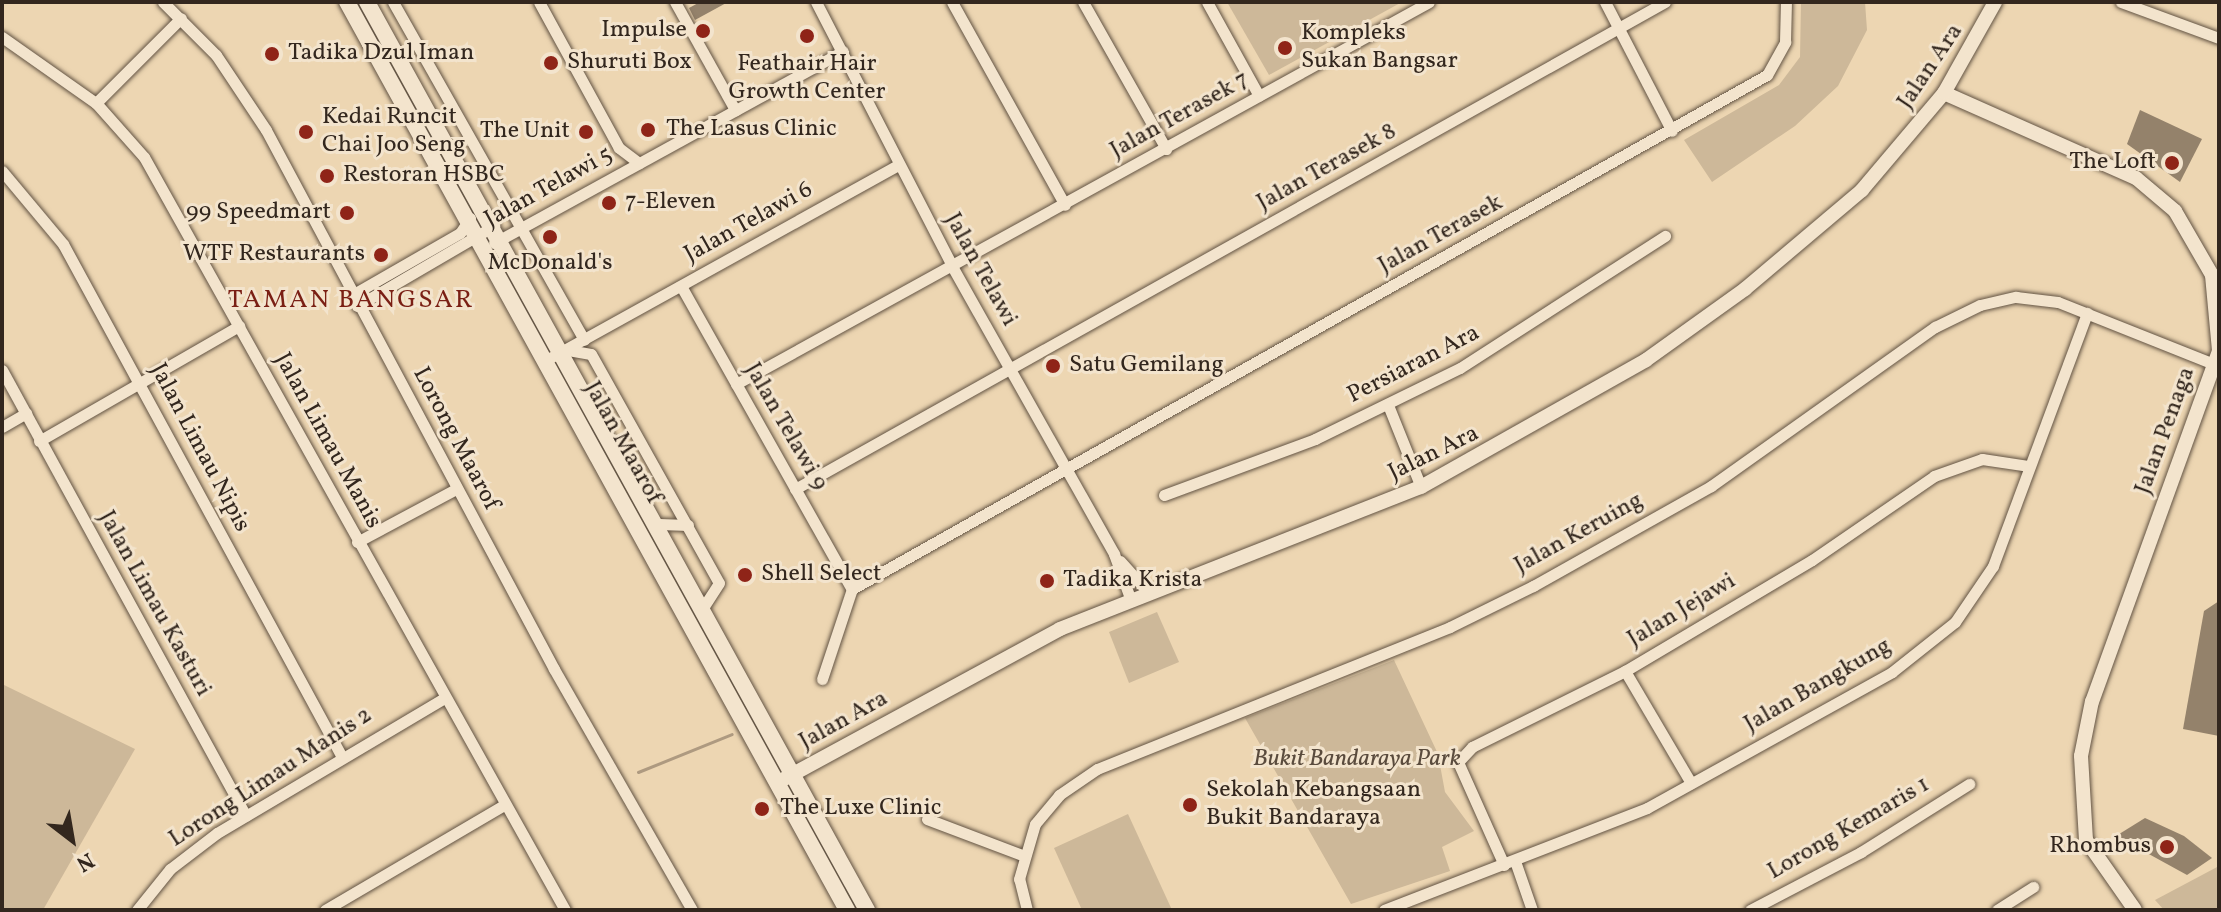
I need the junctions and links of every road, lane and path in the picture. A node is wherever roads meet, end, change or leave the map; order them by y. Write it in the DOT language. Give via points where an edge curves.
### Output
graph roads {
  1 [pos="163,2"];
  2 [pos="347,2"];
  3 [pos="393,2"];
  4 [pos="539,2"];
  5 [pos="675,2"];
  6 [pos="816,2"];
  7 [pos="952,2"];
  8 [pos="1083,2"];
  9 [pos="1207,2"];
  10 [pos="1429,2"];
  11 [pos="1605,2"];
  12 [pos="1665,2"];
  13 [pos="1786,2"];
  14 [pos="1995,2"];
  15 [pos="2121,2"];
  16 [pos="375,7"];
  17 [pos="181,18"];
  18 [pos="1619,29"];
  19 [pos="2,37"];
  20 [pos="2219,38"];
  21 [pos="843,51"];
  22 [pos="1944,93"];
  23 [pos="1259,96"];
  24 [pos="96,103"];
  25 [pos="735,110"];
  26 [pos="1672,131"];
  27 [pos="1166,149"];
  28 [pos="639,163"];
  29 [pos="898,165"];
  30 [pos="2,171"];
  31 [pos="1065,205"];
  32 [pos="470,217"];
  33 [pos="522,227"];
  34 [pos="498,232"];
  35 [pos="1665,236"];
  36 [pos="483,241"];
  37 [pos="953,268"];
  38 [pos="681,286"];
  39 [pos="374,289"];
  40 [pos="354,301"];
  41 [pos="2087,313"];
  42 [pos="622,318"];
  43 [pos="239,326"];
  44 [pos="584,340"];
  45 [pos="564,350"];
  46 [pos="591,354"];
  47 [pos="548,359"];
  48 [pos="2214,364"];
  49 [pos="2,370"];
  50 [pos="1010,370"];
  51 [pos="139,384"];
  52 [pos="736,384"];
  53 [pos="1388,405"];
  54 [pos="26,413"];
  55 [pos="2,427"];
  56 [pos="39,441"];
  57 [pos="2029,466"];
  58 [pos="1066,468"];
  59 [pos="1421,487"];
  60 [pos="456,489"];
  61 [pos="795,489"];
  62 [pos="1164,495"];
  63 [pos="659,524"];
  64 [pos="688,525"];
  65 [pos="357,542"];
  66 [pos="1114,554"];
  67 [pos="852,589"];
  68 [pos="1148,592"];
  69 [pos="1130,598"];
  70 [pos="704,606"];
  71 [pos="1625,671"];
  72 [pos="822,679"];
  73 [pos="443,699"];
  74 [pos="342,757"];
  75 [pos="782,780"];
  76 [pos="1691,783"];
  77 [pos="1969,784"];
  78 [pos="504,805"];
  79 [pos="246,816"];
  80 [pos="927,819"];
  81 [pos="1022,855"];
  82 [pos="1509,863"];
  83 [pos="2033,887"];
  84 [pos="137,910"];
  85 [pos="325,910"];
  86 [pos="565,910"];
  87 [pos="692,910"];
  88 [pos="847,910"];
  89 [pos="867,910"];
  90 [pos="1027,910"];
  91 [pos="1384,910"];
  92 [pos="1532,910"];
  93 [pos="1750,910"];
  94 [pos="1997,910"];
  95 [pos="2135,910"];
  1 -- 17 [label="street, Lorong Maarof"];
  2 -- 32 [label="main road, Jalan Maarof"];
  3 -- 33 [label="street"];
  4 -- 28 [label="street" via="619,148"];
  5 -- 25 [label="street"];
  6 -- 21 [label="street, Jalan Telawi"];
  7 -- 31 [label="street"];
  8 -- 27 [label="street"];
  9 -- 23 [label="street"];
  10 -- 23 [label="street, Jalan Terasek 7"];
  11 -- 18 [label="street"];
  12 -- 18 [label="street, Jalan Terasek 8"];
  13 -- 26 [label="street, Jalan Terasek" via="1785,42 1767,75"];
  14 -- 22 [label="street, Jalan Ara"];
  15 -- 20 [label="street"];
  16 -- 34 [label="main road, Jalan Maarof"];
  17 -- 24 [label="street"];
  17 -- 40 [label="street, Lorong Maarof" via="247,99"];
  18 -- 26 [label="street"];
  18 -- 50 [label="street, Jalan Terasek 8"];
  19 -- 24 [label="street, Jalan Limau Manis"];
  21 -- 25 [label="street, Jalan Telawi 5"];
  21 -- 29 [label="street, Jalan Telawi"];
  22 -- 48 [label="street, Jalan Penaga" via="2110,163 2175,211 2212,275 2219,351"];
  22 -- 59 [label="street, Jalan Ara" via="1862,190 1745,289 1646,360"];
  23 -- 27 [label="street, Jalan Terasek 7"];
  24 -- 43 [label="street, Jalan Limau Manis" via="144,157"];
  25 -- 28 [label="street, Jalan Telawi 5"];
  26 -- 58 [label="street, Jalan Terasek"];
  27 -- 31 [label="street, Jalan Terasek 7"];
  28 -- 33 [label="street, Jalan Telawi 5"];
  29 -- 37 [label="street, Jalan Telawi"];
  29 -- 38 [label="street, Jalan Telawi 6"];
  30 -- 51 [label="street, Jalan Limau Nipis" via="39,208 63,244"];
  31 -- 37 [label="street, Jalan Terasek 7"];
  32 -- 36 [label="main road, Jalan Maarof"];
  32 -- 39 [label="street" via="460,233"];
  33 -- 34 [label="street, Jalan Telawi 5"];
  33 -- 44 [label="street"];
  34 -- 36 [label="street, Jalan Telawi 5"];
  34 -- 45 [label="main road, Jalan Maarof"];
  35 -- 53 [label="street, Persiaran Ara" via="1530,327"];
  36 -- 39 [label="street, Jalan Telawi 5"];
  36 -- 47 [label="main road, Jalan Maarof"];
  37 -- 50 [label="street, Jalan Telawi"];
  37 -- 52 [label="street, Jalan Terasek 7"];
  38 -- 42 [label="street, Jalan Telawi 6"];
  38 -- 52 [label="street, Jalan Telawi 9"];
  39 -- 40 [label="street"];
  40 -- 60 [label="street, Lorong Maarof"];
  41 -- 48 [label="street, Jalan Keruing"];
  41 -- 57 [label="street, Jalan Bangkung"];
  41 -- 81 [label="street, Jalan Keruing" via="2016,297 1980,305 1935,327 1711,486 1533,586 1450,627 1097,769 1059,795 1035,824"];
  42 -- 44 [label="street, Jalan Telawi 6"];
  42 -- 46 [label="street, Jalan Telawi 6" via="591,344"];
  43 -- 51 [label="street"];
  43 -- 65 [label="street, Jalan Limau Manis"];
  44 -- 45 [label="street, Jalan Telawi 6"];
  45 -- 46 [label="street"];
  45 -- 47 [label="street, Jalan Telawi 6"];
  45 -- 63 [label="main road, Jalan Maarof"];
  46 -- 64 [label="street"];
  47 -- 75 [label="main road, Jalan Maarof"];
  48 -- 95 [label="street, Jalan Penaga" via="2092,701 2081,756 2086,840"];
  49 -- 54 [label="street, Jalan Limau Kasturi"];
  50 -- 58 [label="street, Jalan Telawi"];
  50 -- 61 [label="street, Jalan Terasek 8"];
  51 -- 56 [label="street"];
  51 -- 74 [label="street, Jalan Limau Nipis"];
  52 -- 61 [label="street, Jalan Telawi 9"];
  53 -- 59 [label="street"];
  53 -- 62 [label="street, Persiaran Ara"];
  54 -- 55 [label="street"];
  54 -- 56 [label="street, Jalan Limau Kasturi"];
  56 -- 79 [label="street, Jalan Limau Kasturi"];
  57 -- 71 [label="street, Jalan Jejawi" via="1982,459 1934,476 1812,560"];
  57 -- 76 [label="street, Jalan Bangkung" via="1993,566 1955,622 1892,672"];
  58 -- 66 [label="street, Jalan Telawi"];
  58 -- 67 [label="street"];
  59 -- 68 [label="street, Jalan Ara"];
  60 -- 65 [label="street"];
  60 -- 87 [label="street, Lorong Maarof"];
  61 -- 67 [label="street, Jalan Telawi 9"];
  63 -- 64 [label="street"];
  63 -- 70 [label="main road, Jalan Maarof"];
  64 -- 70 [label="street" via="719,583"];
  65 -- 73 [label="street, Jalan Limau Manis"];
  66 -- 68 [label="street, Jalan Telawi"];
  66 -- 69 [label="street, Jalan Telawi"];
  67 -- 72 [label="street"];
  68 -- 69 [label="street, Jalan Ara"];
  69 -- 75 [label="street, Jalan Ara" via="1020,649"];
  70 -- 75 [label="main road, Jalan Maarof"];
  71 -- 76 [label="street"];
  71 -- 82 [label="street, Jalan Jejawi" via="1472,747 1458,762"];
  73 -- 74 [label="street, Lorong Limau Manis 2"];
  73 -- 78 [label="street, Jalan Limau Manis"];
  74 -- 79 [label="street, Lorong Limau Manis 2"];
  75 -- 88 [label="main road, Jalan Maarof"];
  75 -- 89 [label="main road, Jalan Maarof"];
  76 -- 82 [label="street, Jalan Bangkung" via="1647,808"];
  77 -- 93 [label="street, Lorong Kemaris 1" via="1861,852"];
  78 -- 85 [label="street"];
  78 -- 86 [label="street, Jalan Limau Manis"];
  79 -- 84 [label="street, Lorong Limau Manis 2" via="170,869"];
  80 -- 81 [label="street"];
  81 -- 90 [label="street, Jalan Keruing" via="1019,879"];
  82 -- 91 [label="street, Jalan Bangkung"];
  82 -- 92 [label="street"];
  83 -- 94 [label="street"];
}
